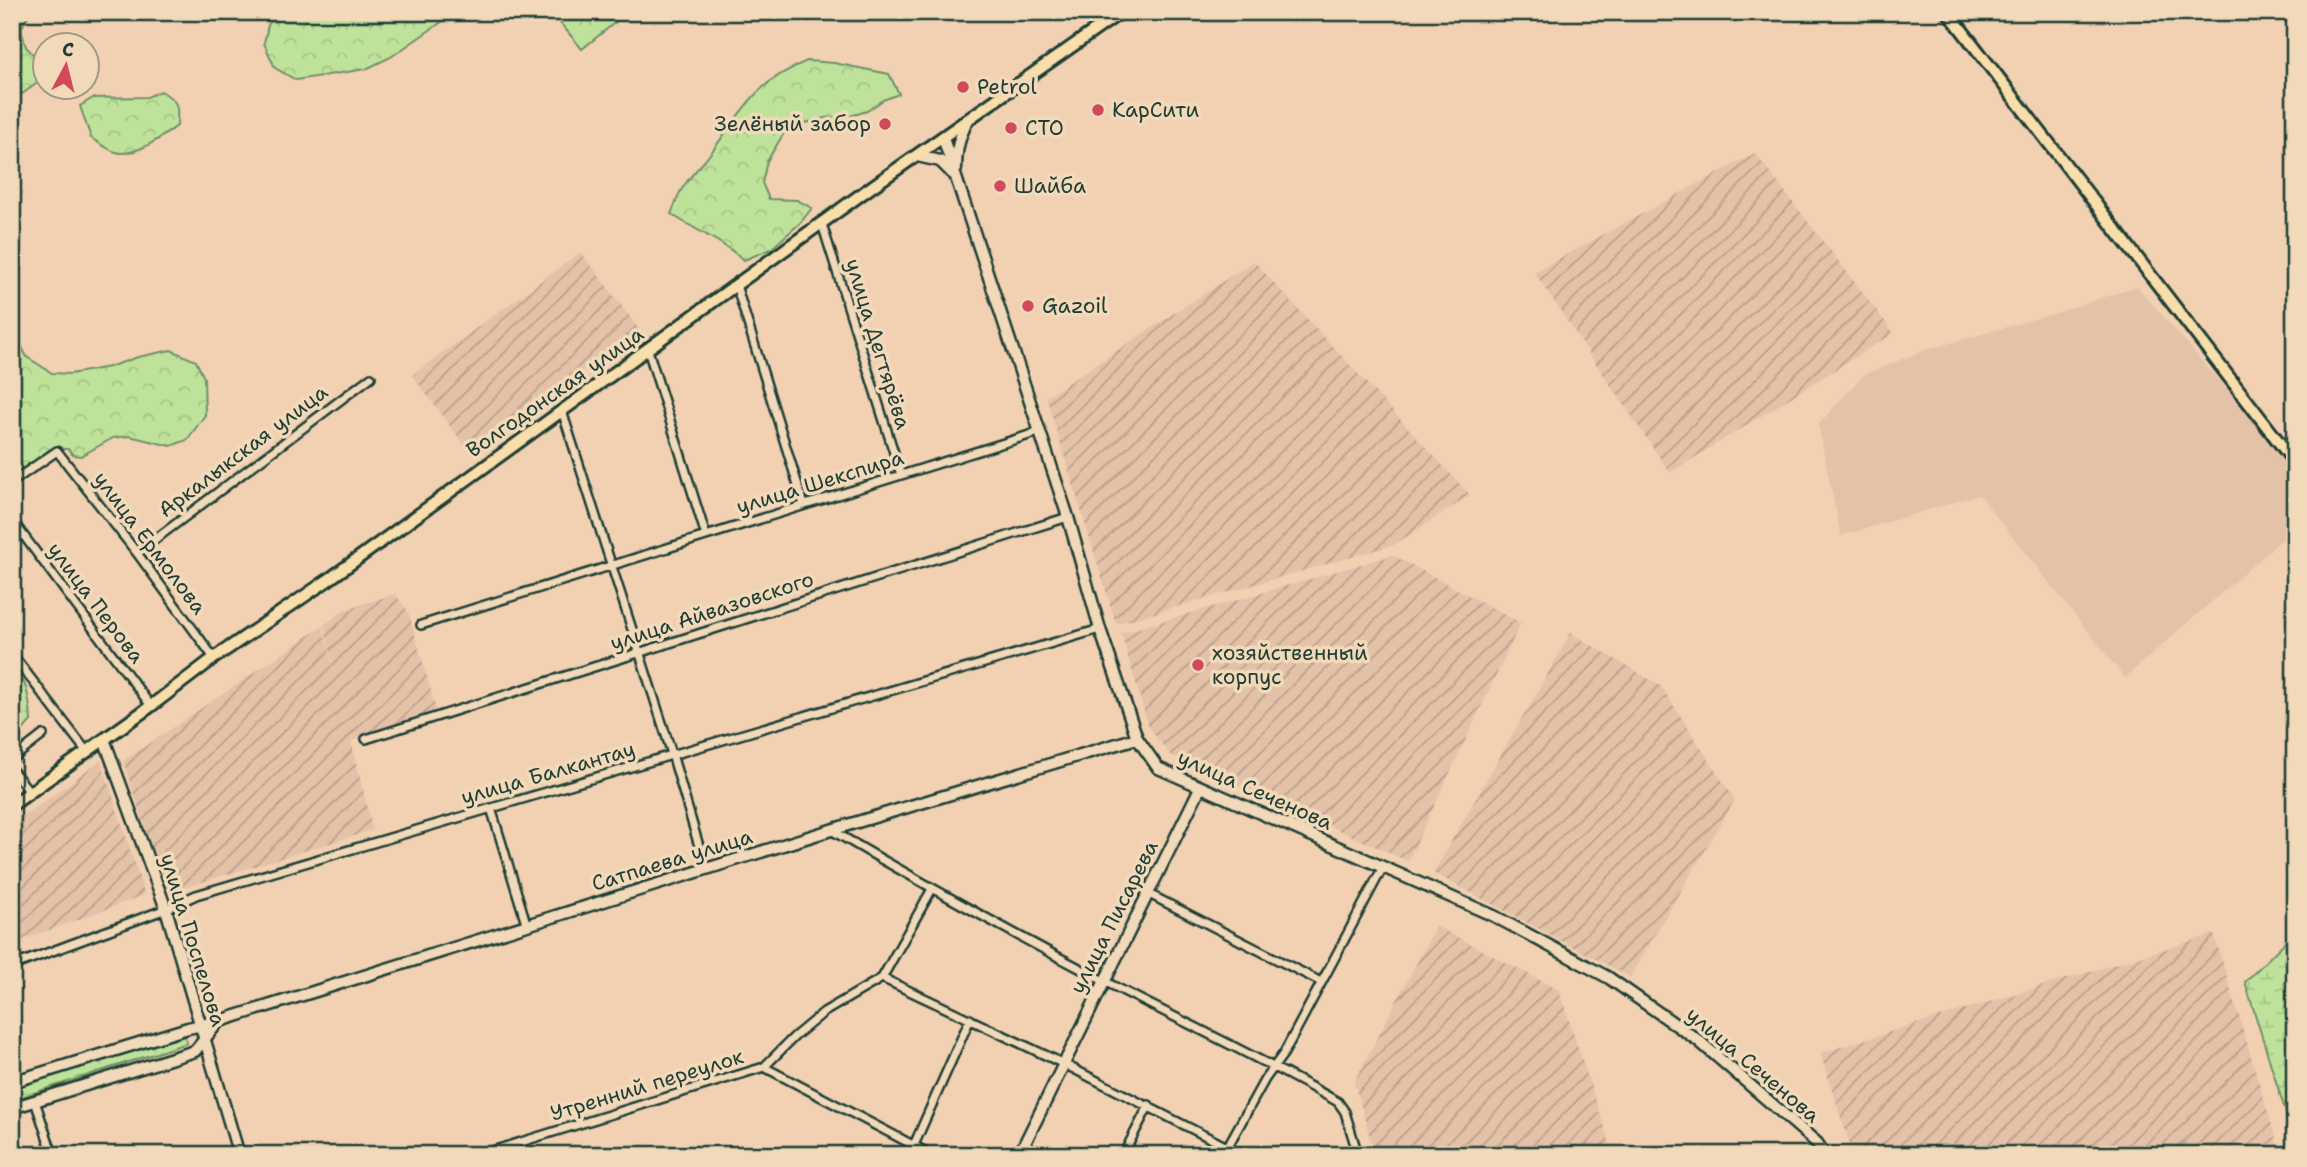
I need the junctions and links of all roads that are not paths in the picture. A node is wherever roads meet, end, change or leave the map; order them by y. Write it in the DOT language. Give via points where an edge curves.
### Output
graph roads {
  1 [pos="1121,12"];
  2 [pos="1948,12"];
  3 [pos="968,119"];
  4 [pos="943,138"];
  5 [pos="917,156"];
  6 [pos="956,177"];
  7 [pos="822,224"];
  8 [pos="736,285"];
  9 [pos="648,350"];
  10 [pos="371,377"];
  11 [pos="562,411"];
  12 [pos="1039,432"];
  13 [pos="2295,463"];
  14 [pos="901,475"];
  15 [pos="12,482"];
  16 [pos="804,505"];
  17 [pos="1068,517"];
  18 [pos="12,520"];
  19 [pos="706,536"];
  20 [pos="137,552"];
  21 [pos="612,565"];
  22 [pos="421,625"];
  23 [pos="1100,629"];
  24 [pos="639,652"];
  25 [pos="12,654"];
  26 [pos="214,658"];
  27 [pos="151,706"];
  28 [pos="43,736"];
  29 [pos="1137,738"];
  30 [pos="104,739"];
  31 [pos="366,739"];
  32 [pos="87,752"];
  33 [pos="672,754"];
  34 [pos="12,759"];
  35 [pos="12,770"];
  36 [pos="1200,788"];
  37 [pos="30,792"];
  38 [pos="12,805"];
  39 [pos="491,808"];
  40 [pos="831,830"];
  41 [pos="1383,867"];
  42 [pos="706,870"];
  43 [pos="932,889"];
  44 [pos="1147,893"];
  45 [pos="166,909"];
  46 [pos="527,926"];
  47 [pos="12,966"];
  48 [pos="882,978"];
  49 [pos="1103,981"];
  50 [pos="1321,982"];
  51 [pos="971,1019"];
  52 [pos="220,1021"];
  53 [pos="200,1025"];
  54 [pos="204,1040"];
  55 [pos="1062,1063"];
  56 [pos="1275,1066"];
  57 [pos="764,1067"];
  58 [pos="12,1083"];
  59 [pos="35,1101"];
  60 [pos="1149,1105"];
  61 [pos="12,1108"];
  62 [pos="914,1145"];
  63 [pos="1228,1146"];
  64 [pos="52,1155"];
  65 [pos="239,1155"];
  66 [pos="479,1155"];
  67 [pos="932,1155"];
  68 [pos="1019,1155"];
  69 [pos="1123,1155"];
  70 [pos="1223,1155"];
  71 [pos="1243,1155"];
  72 [pos="1358,1155"];
  73 [pos="1825,1155"];
  1 -- 3 [label="main road, Волгодонская улица"];
  2 -- 13 [label="main road"];
  3 -- 4 [label="main road, Волгодонская улица"];
  3 -- 6 [label="street" via="956,150"];
  4 -- 5 [label="main road, Волгодонская улица"];
  4 -- 6 [label="street, улица Сеченова"];
  5 -- 6 [label="street" via="940,161"];
  5 -- 7 [label="main road, Волгодонская улица"];
  6 -- 12 [label="street, улица Сеченова"];
  7 -- 8 [label="main road, Волгодонская улица"];
  7 -- 14 [label="street, улица Дегтярёва"];
  8 -- 9 [label="main road, Волгодонская улица"];
  8 -- 16 [label="street"];
  9 -- 11 [label="main road, Волгодонская улица"];
  9 -- 19 [label="street"];
  10 -- 20 [label="street, Аркалыкская улица"];
  11 -- 21 [label="street"];
  11 -- 26 [label="main road, Волгодонская улица"];
  12 -- 14 [label="street, улица Шекспира"];
  12 -- 17 [label="street, улица Сеченова"];
  14 -- 16 [label="street, улица Шекспира"];
  15 -- 20 [label="street, улица Ермолова" via="57,451"];
  16 -- 19 [label="street, улица Шекспира"];
  17 -- 23 [label="street, улица Сеченова"];
  17 -- 24 [label="street, улица Айвазовского"];
  18 -- 27 [label="street, улица Перова"];
  19 -- 21 [label="street, улица Шекспира"];
  20 -- 26 [label="street, улица Ермолова"];
  21 -- 22 [label="street, улица Шекспира"];
  21 -- 24 [label="street"];
  23 -- 29 [label="street, улица Сеченова"];
  23 -- 33 [label="street, улица Балкантау"];
  24 -- 31 [label="street, улица Айвазовского"];
  24 -- 33 [label="street"];
  25 -- 32 [label="street"];
  26 -- 27 [label="main road, Волгодонская улица"];
  27 -- 30 [label="main road, Волгодонская улица"];
  28 -- 34 [label="street"];
  29 -- 36 [label="street, улица Сеченова" via="1158,768"];
  29 -- 40 [label="street, Сатпаева улица"];
  30 -- 32 [label="main road, Волгодонская улица"];
  30 -- 45 [label="street, улица Поспелова"];
  32 -- 37 [label="main road, Волгодонская улица"];
  33 -- 39 [label="street, улица Балкантау"];
  33 -- 42 [label="street"];
  35 -- 37 [label="street"];
  36 -- 41 [label="street, улица Сеченова"];
  36 -- 44 [label="street, улица Писарева"];
  37 -- 38 [label="main road, Волгодонская улица"];
  39 -- 45 [label="street, улица Балкантау" via="195,895"];
  39 -- 46 [label="street"];
  40 -- 42 [label="street, Сатпаева улица"];
  40 -- 43 [label="street"];
  41 -- 50 [label="street"];
  41 -- 73 [label="street, улица Сеченова" via="1499,918 1609,978 1699,1041 1817,1143"];
  42 -- 46 [label="street, Сатпаева улица"];
  43 -- 48 [label="street"];
  43 -- 49 [label="street"];
  44 -- 49 [label="street, улица Писарева"];
  44 -- 50 [label="street"];
  45 -- 47 [label="street, улица Балкантау"];
  45 -- 53 [label="street, улица Поспелова"];
  46 -- 52 [label="street, Сатпаева улица"];
  48 -- 51 [label="street"];
  48 -- 57 [label="street" via="824,1012"];
  49 -- 55 [label="street, улица Писарева"];
  49 -- 56 [label="street"];
  50 -- 56 [label="street"];
  51 -- 55 [label="street"];
  51 -- 62 [label="street"];
  52 -- 53 [label="street, Сатпаева улица"];
  52 -- 54 [label="street"];
  53 -- 54 [label="street, улица Поспелова"];
  53 -- 58 [label="street, Сатпаева улица"];
  54 -- 59 [label="street" via="195,1051"];
  54 -- 65 [label="street, улица Поспелова"];
  55 -- 60 [label="street"];
  55 -- 68 [label="street, улица Писарева"];
  56 -- 63 [label="street"];
  56 -- 72 [label="street" via="1338,1102"];
  57 -- 62 [label="street, Утренний переулок"];
  57 -- 66 [label="street, Утренний переулок"];
  59 -- 61 [label="street"];
  59 -- 64 [label="street"];
  60 -- 63 [label="street"];
  60 -- 69 [label="street"];
  62 -- 67 [label="street, Утренний переулок"];
  63 -- 70 [label="street"];
  63 -- 71 [label="street"];
}
